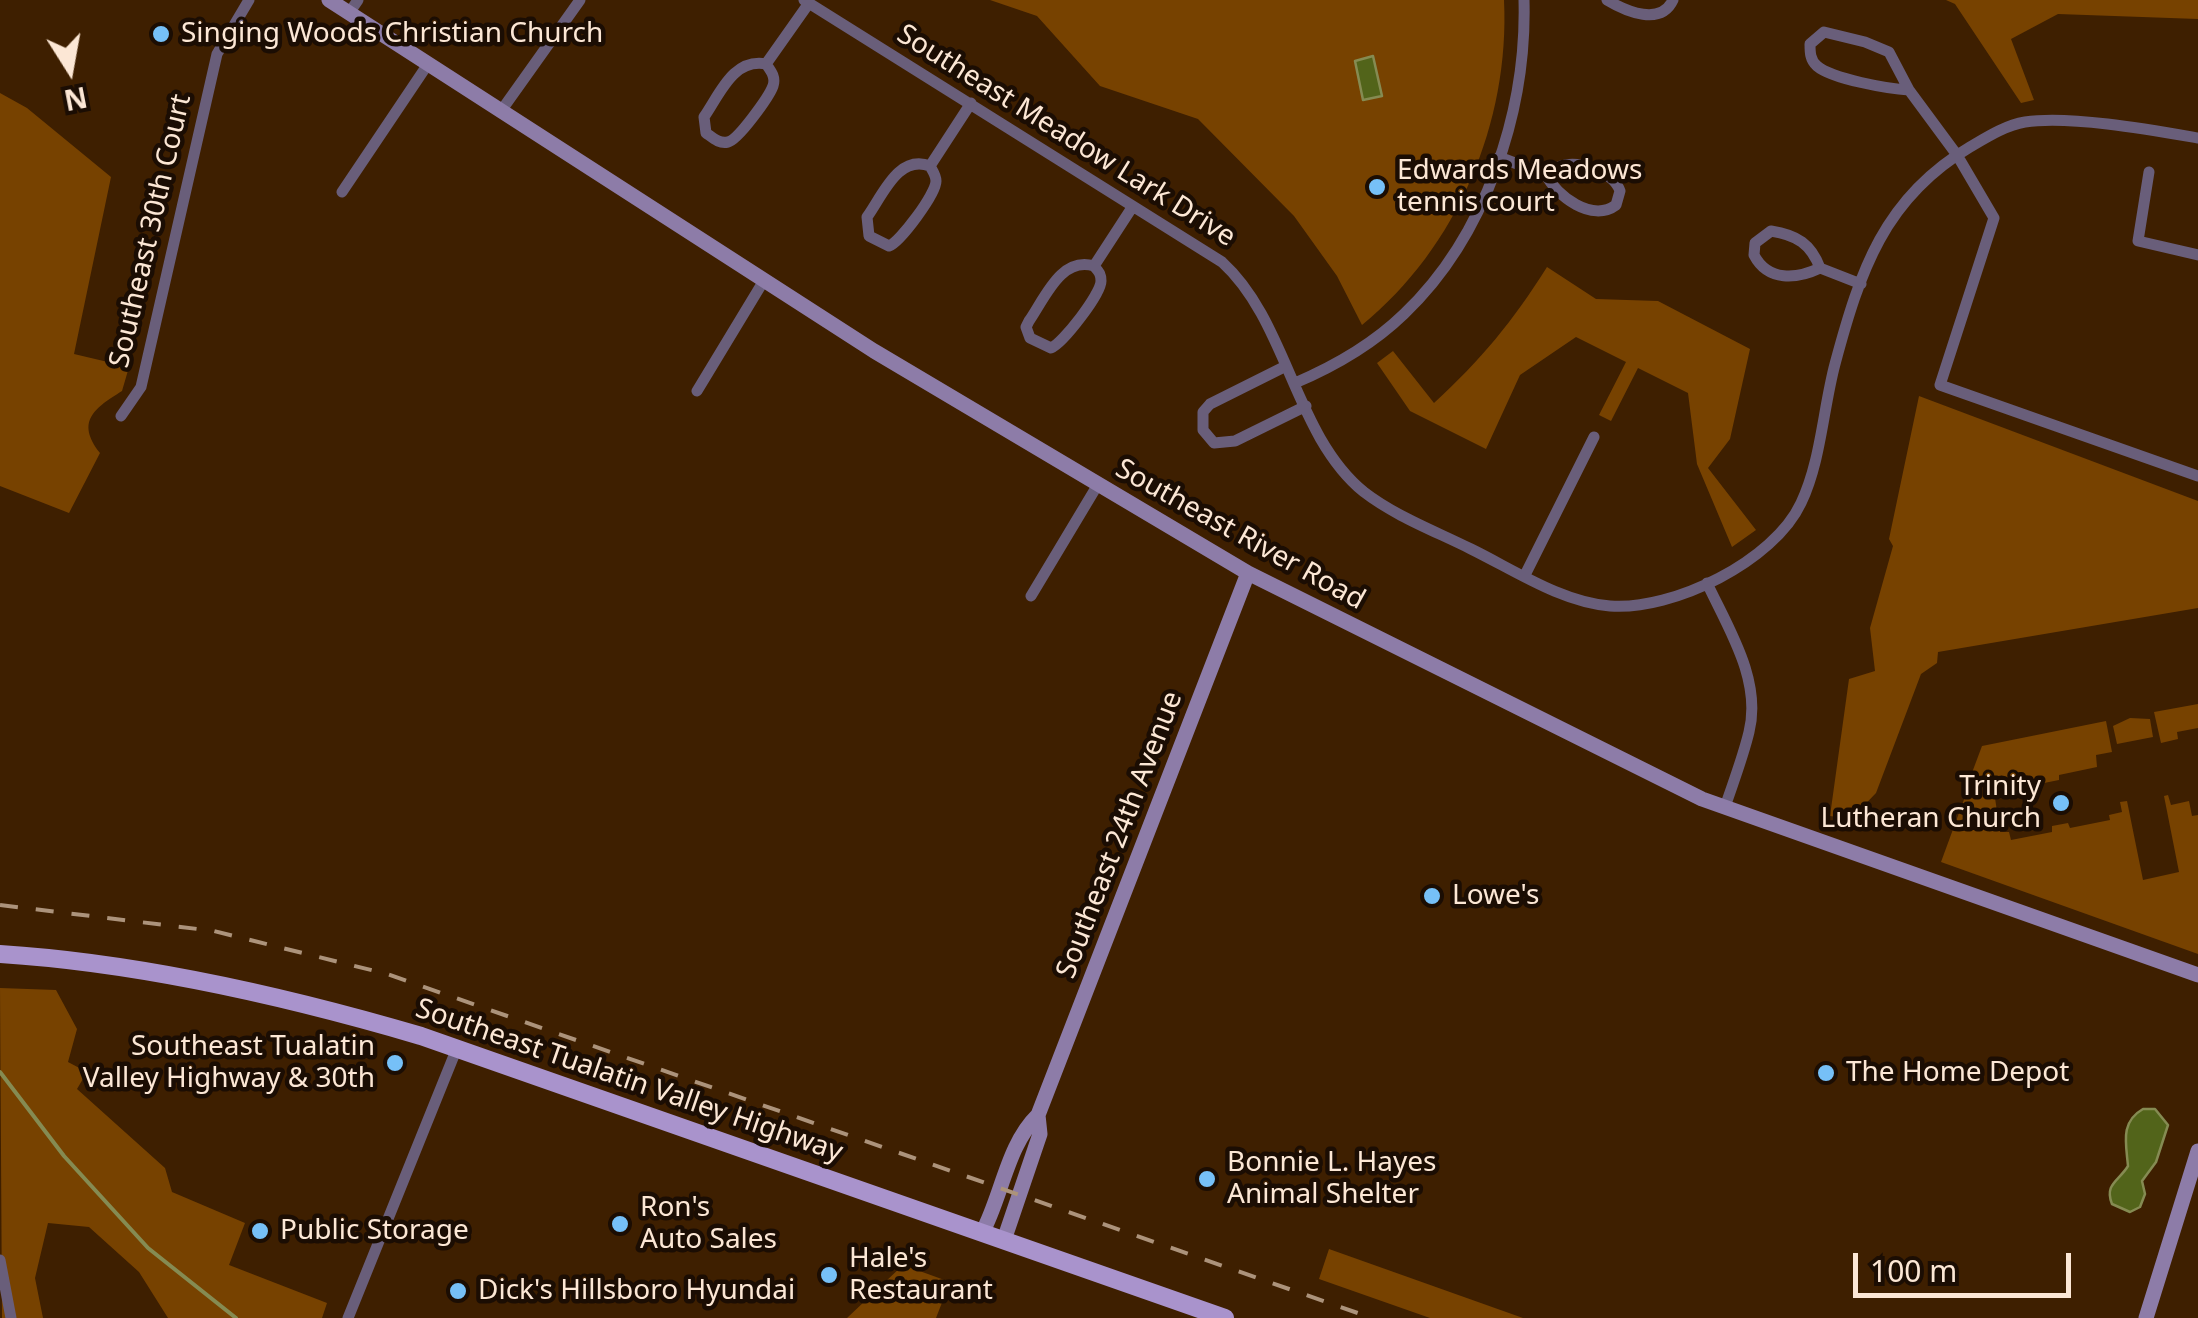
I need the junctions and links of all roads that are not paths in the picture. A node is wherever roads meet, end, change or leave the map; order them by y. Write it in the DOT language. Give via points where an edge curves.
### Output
graph roads {
  1 [pos="249,0"];
  2 [pos="329,0"];
  3 [pos="580,0"];
  4 [pos="1524,0"];
  5 [pos="1607,0"];
  6 [pos="1673,0"];
  7 [pos="806,2"];
  8 [pos="353,6"];
  9 [pos="428,64"];
  10 [pos="766,64"];
  11 [pos="1909,90"];
  12 [pos="971,103"];
  13 [pos="501,111"];
  14 [pos="2198,138"];
  15 [pos="1957,155"];
  16 [pos="1499,157"];
  17 [pos="930,166"];
  18 [pos="2148,172"];
  19 [pos="1546,174"];
  20 [pos="342,192"];
  21 [pos="1133,206"];
  22 [pos="2198,255"];
  23 [pos="1094,266"];
  24 [pos="1820,268"];
  25 [pos="763,282"];
  26 [pos="1861,284"];
  27 [pos="1286,366"];
  28 [pos="1295,384"];
  29 [pos="697,392"];
  30 [pos="1306,406"];
  31 [pos="121,416"];
  32 [pos="1594,437"];
  33 [pos="2198,476"];
  34 [pos="1097,486"];
  35 [pos="1248,573"];
  36 [pos="1526,575"];
  37 [pos="1707,582"];
  38 [pos="1031,596"];
  39 [pos="1725,808"];
  40 [pos="0,954"];
  41 [pos="2198,975"];
  42 [pos="457,1048"];
  43 [pos="1038,1115"];
  44 [pos="2198,1151"];
  45 [pos="982,1233"];
  46 [pos="1004,1240"];
  47 [pos="0,1260"];
  48 [pos="10,1318"];
  49 [pos="348,1318"];
  50 [pos="1225,1318"];
  51 [pos="2146,1318"];
  1 -- 31 [label="street, Southeast 30th Court" via="217,54 142,387"];
  2 -- 8 [label="main road, Southeast River Road"];
  3 -- 13 [label="street"];
  4 -- 16 [label="street" via="1521,70"];
  5 -- 6 [label="street" via="1657,16"];
  7 -- 10 [label="street"];
  7 -- 12 [label="street, Southeast Meadow Lark Drive"];
  8 -- 9 [label="main road, Southeast River Road"];
  9 -- 13 [label="main road, Southeast River Road"];
  9 -- 20 [label="street"];
  10 -- 10 [label="street" via="772,87 740,134 720,142 706,133 704,118 736,71"];
  11 -- 11 [label="street" via="1883,47 1824,32 1810,44 1820,69"];
  11 -- 15 [label="street"];
  12 -- 17 [label="street"];
  12 -- 21 [label="street, Southeast Meadow Lark Drive"];
  13 -- 25 [label="main road, Southeast River Road"];
  14 -- 15 [label="street, Southeast Meadow Lark Drive" via="2032,122 2002,129"];
  15 -- 26 [label="street, Southeast Meadow Lark Drive" via="1888,220"];
  15 -- 33 [label="street" via="1994,218 1940,385"];
  16 -- 19 [label="street"];
  16 -- 28 [label="street" via="1464,237 1416,302 1347,358"];
  17 -- 17 [label="street" via="912,163 900,170 868,217 869,236 889,246 900,241 934,188"];
  18 -- 22 [label="street" via="2138,241"];
  19 -- 19 [label="street" via="1562,198 1599,211 1616,205 1620,191 1611,176 1575,164"];
  21 -- 23 [label="street"];
  21 -- 27 [label="street, Southeast Meadow Lark Drive" via="1235,274"];
  23 -- 23 [label="street" via="1077,263 1064,270 1029,321 1030,338 1051,348 1062,342 1099,290"];
  24 -- 24 [label="street" via="1805,242 1782,233 1772,231 1755,243 1754,255 1765,269 1788,278"];
  24 -- 26 [label="street"];
  25 -- 29 [label="street"];
  25 -- 34 [label="main road, Southeast River Road"];
  26 -- 37 [label="street, Southeast Meadow Lark Drive" via="1803,500 1775,541"];
  27 -- 28 [label="street, Southeast Meadow Lark Drive"];
  27 -- 30 [label="street" via="1210,404 1203,430 1214,443 1235,441"];
  28 -- 30 [label="street, Southeast Meadow Lark Drive"];
  30 -- 36 [label="street, Southeast Meadow Lark Drive" via="1330,455 1362,490"];
  32 -- 36 [label="street"];
  34 -- 35 [label="main road, Southeast River Road"];
  34 -- 38 [label="street"];
  35 -- 39 [label="main road, Southeast River Road"];
  35 -- 43 [label="main road, Southeast 24th Avenue"];
  36 -- 37 [label="street, Southeast Meadow Lark Drive" via="1564,595 1610,606 1640,605"];
  37 -- 39 [label="street" via="1749,678 1752,712"];
  39 -- 41 [label="main road, Southeast River Road"];
  40 -- 42 [label="main road, Southeast Tualatin Valley Highway" via="250,992"];
  42 -- 45 [label="main road, Southeast Tualatin Valley Highway"];
  42 -- 49 [label="street"];
  43 -- 45 [label="main road, Southeast 24th Avenue" via="1023,1130"];
  43 -- 46 [label="main road, Southeast 24th Avenue" via="1040,1134"];
  44 -- 51 [label="main road"];
  45 -- 46 [label="main road, Southeast Tualatin Valley Highway"];
  46 -- 50 [label="main road, Southeast Tualatin Valley Highway"];
  47 -- 48 [label="street"];
}
